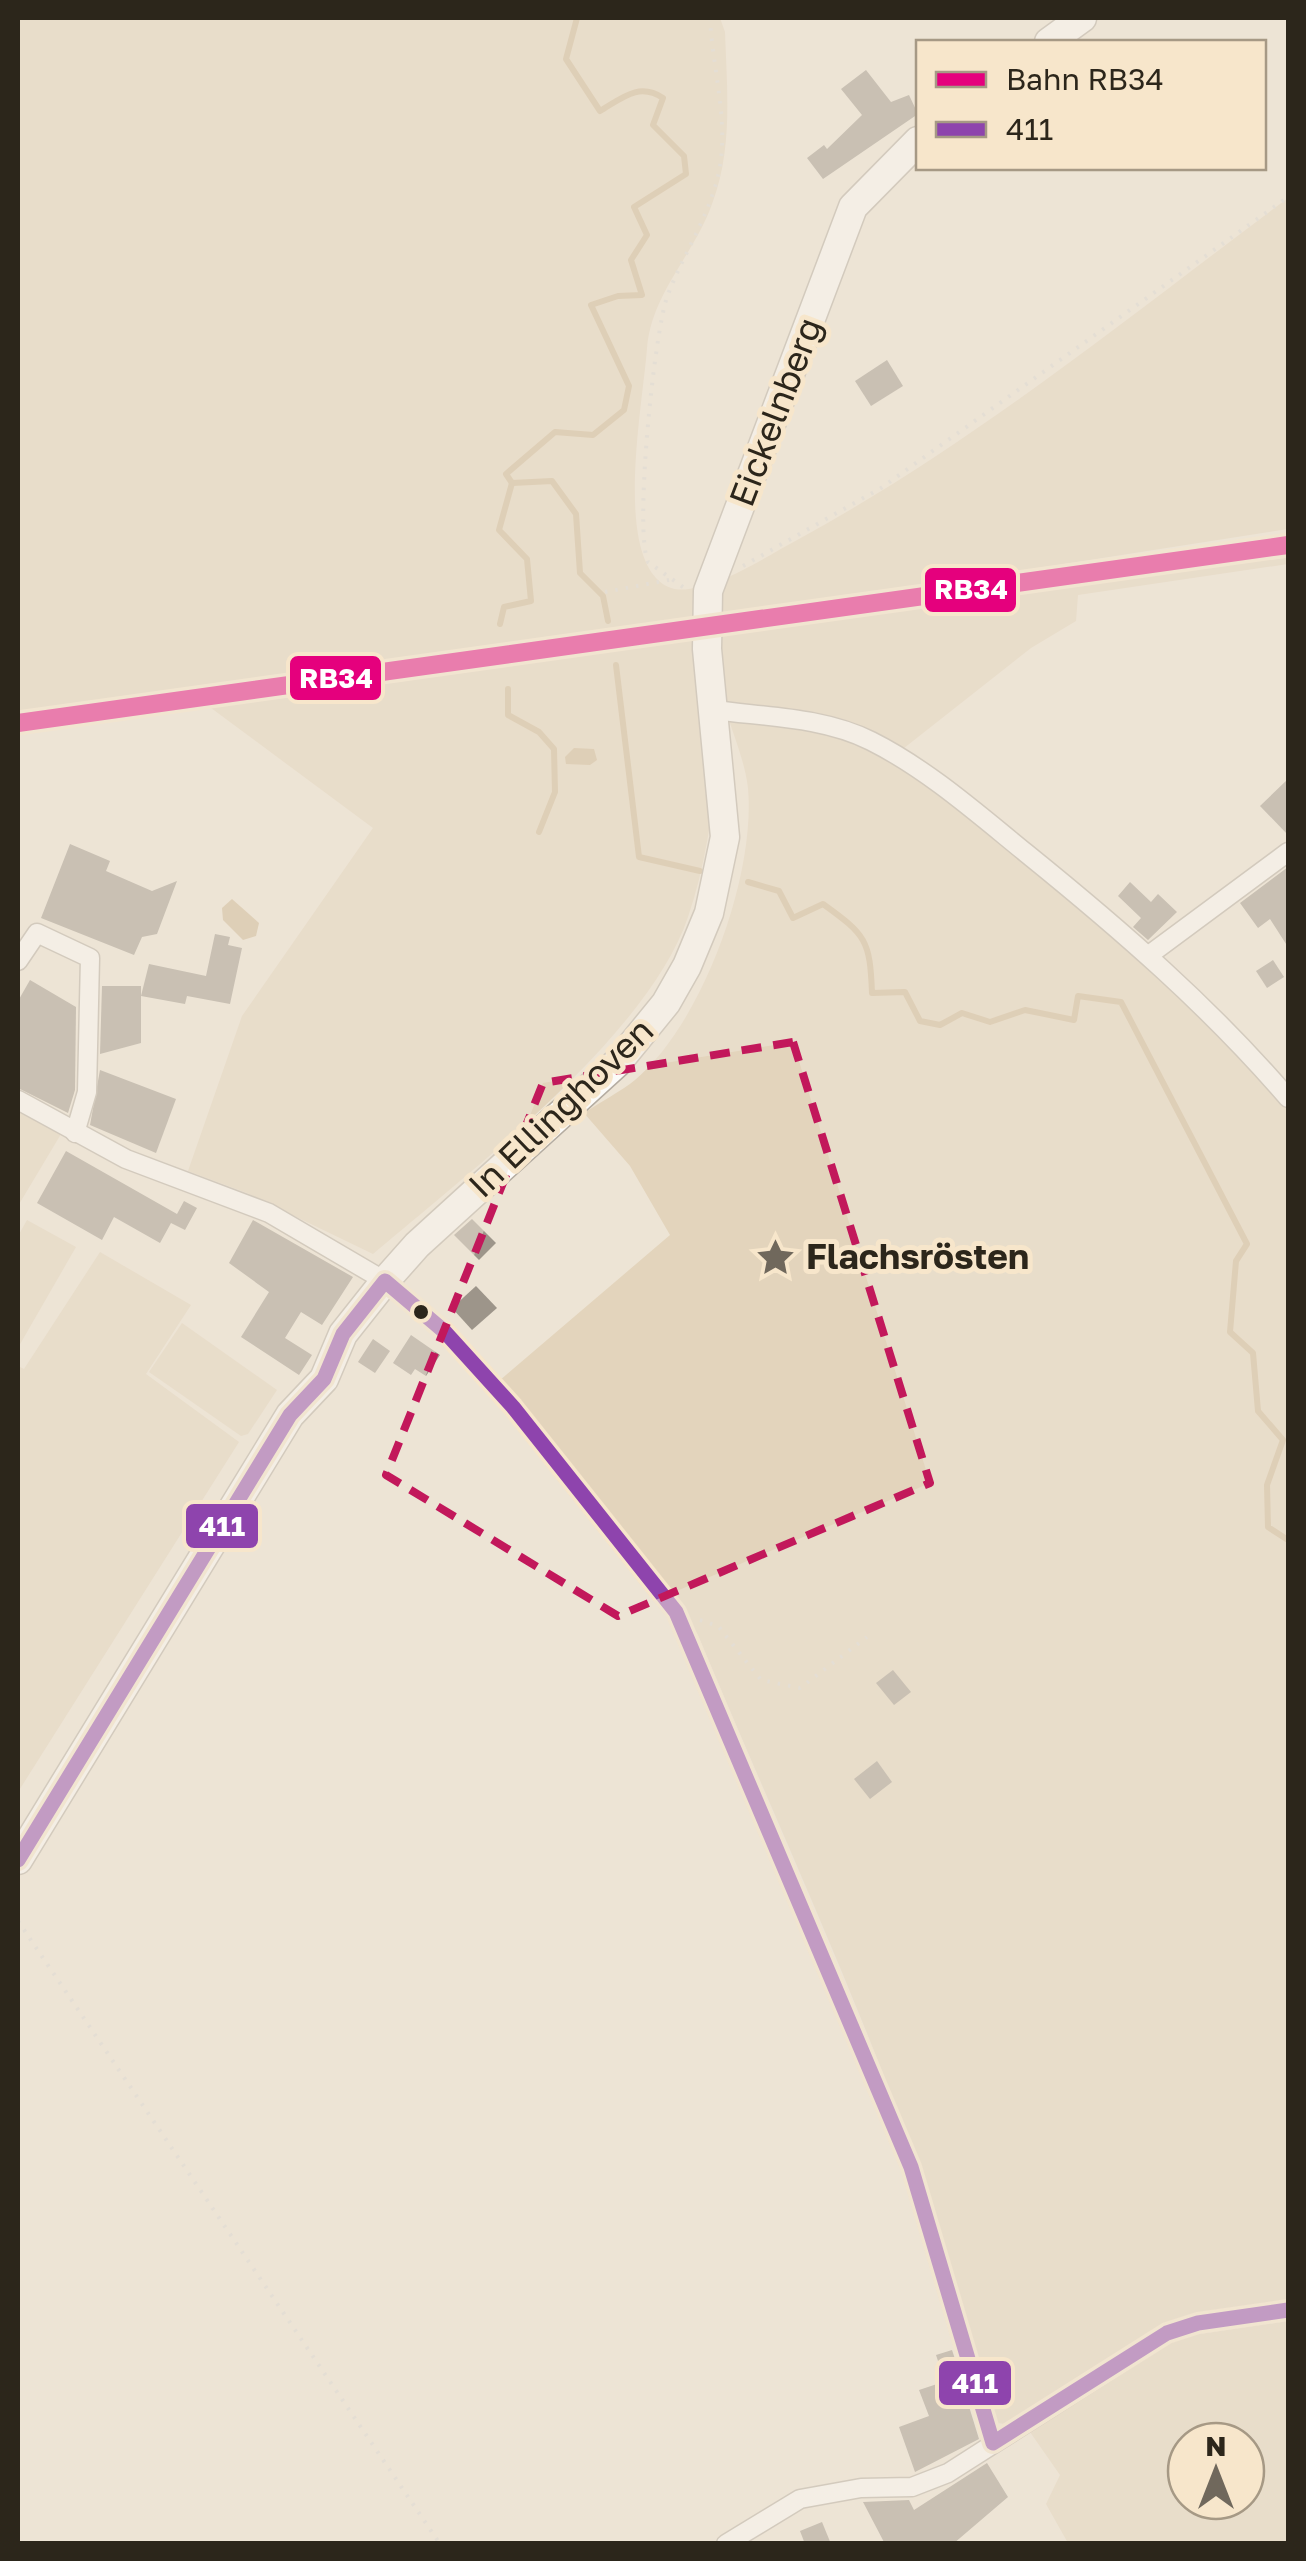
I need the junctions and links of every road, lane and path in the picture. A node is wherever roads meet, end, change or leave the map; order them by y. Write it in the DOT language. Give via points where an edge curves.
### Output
graph roads {
  1 [pos="710,18"];
  2 [pos="1082,18"];
  3 [pos="1052,40"];
  4 [pos="916,143"];
  5 [pos="1288,197"];
  6 [pos="668,580"];
  7 [pos="711,582"];
  8 [pos="606,592"];
  9 [pos="714,710"];
  10 [pos="723,798"];
  11 [pos="1288,852"];
  12 [pos="1148,955"];
  13 [pos="18,961"];
  14 [pos="1288,1098"];
  15 [pos="18,1100"];
  16 [pos="75,1133"];
  17 [pos="385,1281"];
  18 [pos="676,1612"];
  19 [pos="867,1637"];
  20 [pos="18,1860"];
  21 [pos="18,1921"];
  22 [pos="1288,2310"];
  23 [pos="992,2443"];
  24 [pos="440,2544"];
  25 [pos="726,2544"];
  1 -- 6 [label="path" via="722,147 708,207 666,300 653,367 643,550"];
  2 -- 3 [label="street"];
  4 -- 7 [label="street, Eickelnberg" via="853,208"];
  5 -- 7 [label="path" via="881,488"];
  6 -- 7 [label="path" via="681,587"];
  6 -- 8 [label="path"];
  7 -- 9 [label="street, Eickelnberg" via="707,649"];
  9 -- 10 [label="street, Eickelnberg"];
  9 -- 12 [label="street" via="824,724 870,741 988,822"];
  10 -- 17 [label="street, In Ellinghoven" via="725,837 710,912 666,1003 618,1062"];
  11 -- 12 [label="street"];
  12 -- 14 [label="street"];
  13 -- 16 [label="street" via="37,932 90,958 88,1092"];
  15 -- 16 [label="street"];
  16 -- 17 [label="street" via="269,1212"];
  17 -- 18 [label="street" via="445,1332 513,1407"];
  17 -- 20 [label="street, In Ellinghoven" via="343,1334 324,1379 290,1415"];
  18 -- 19 [label="path" via="718,1626 762,1680 800,1688"];
  18 -- 23 [label="street" via="912,2168"];
  21 -- 24 [label="path"];
  22 -- 23 [label="street" via="1167,2332"];
  23 -- 25 [label="street" via="948,2473 912,2487 800,2499"];
}
